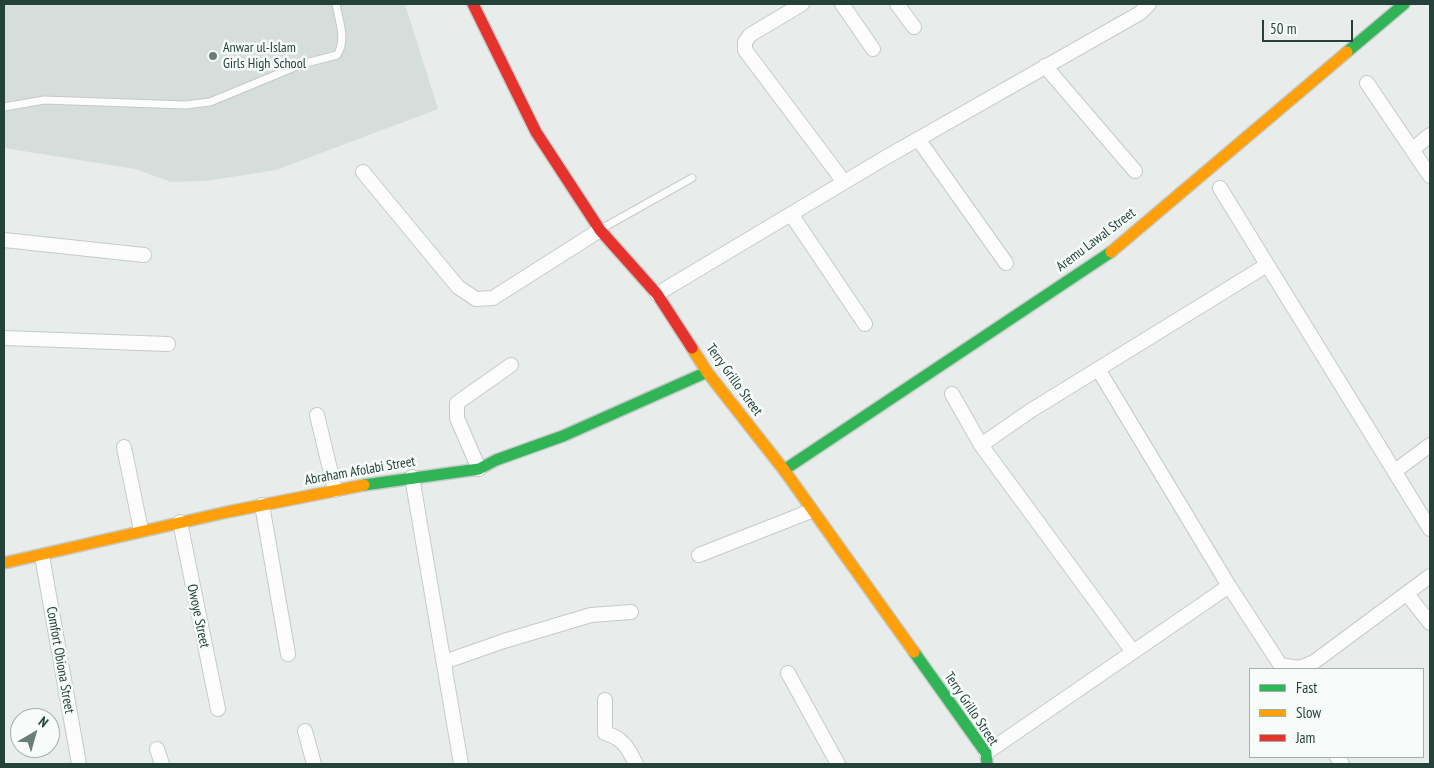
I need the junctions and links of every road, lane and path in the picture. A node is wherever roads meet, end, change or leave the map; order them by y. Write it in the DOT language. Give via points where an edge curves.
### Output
graph roads {
  1 [pos="336,4"];
  2 [pos="473,4"];
  3 [pos="802,4"];
  4 [pos="842,4"];
  5 [pos="897,4"];
  6 [pos="1149,4"];
  7 [pos="1404,4"];
  8 [pos="914,28"];
  9 [pos="873,49"];
  10 [pos="1045,66"];
  11 [pos="1368,83"];
  12 [pos="4,107"];
  13 [pos="1430,135"];
  14 [pos="918,138"];
  15 [pos="1412,150"];
  16 [pos="363,172"];
  17 [pos="1135,172"];
  18 [pos="1430,176"];
  19 [pos="692,178"];
  20 [pos="844,182"];
  21 [pos="1220,188"];
  22 [pos="790,214"];
  23 [pos="600,230"];
  24 [pos="4,240"];
  25 [pos="144,255"];
  26 [pos="1006,263"];
  27 [pos="1267,265"];
  28 [pos="657,294"];
  29 [pos="864,324"];
  30 [pos="4,338"];
  31 [pos="168,344"];
  32 [pos="511,366"];
  33 [pos="1098,369"];
  34 [pos="708,372"];
  35 [pos="952,394"];
  36 [pos="316,415"];
  37 [pos="981,445"];
  38 [pos="1430,445"];
  39 [pos="124,446"];
  40 [pos="479,470"];
  41 [pos="784,470"];
  42 [pos="1394,471"];
  43 [pos="412,477"];
  44 [pos="335,490"];
  45 [pos="262,505"];
  46 [pos="811,511"];
  47 [pos="180,522"];
  48 [pos="1430,529"];
  49 [pos="141,530"];
  50 [pos="698,555"];
  51 [pos="42,556"];
  52 [pos="4,563"];
  53 [pos="1430,576"];
  54 [pos="1229,586"];
  55 [pos="1408,594"];
  56 [pos="631,612"];
  57 [pos="1430,623"];
  58 [pos="1133,652"];
  59 [pos="288,654"];
  60 [pos="444,662"];
  61 [pos="1281,667"];
  62 [pos="788,673"];
  63 [pos="605,700"];
  64 [pos="218,710"];
  65 [pos="305,731"];
  66 [pos="157,749"];
  67 [pos="986,759"];
  68 [pos="79,764"];
  69 [pos="162,764"];
  70 [pos="314,764"];
  71 [pos="461,764"];
  72 [pos="636,764"];
  73 [pos="838,764"];
  1 -- 12 [label="lane" via="343,37 337,55 302,64 210,102 186,105 44,100"];
  2 -- 23 [label="street, Terry Grillo Street" via="536,132"];
  3 -- 20 [label="street" via="750,35 745,42 745,50"];
  4 -- 9 [label="street"];
  5 -- 8 [label="street"];
  6 -- 10 [label="street" via="1140,13"];
  7 -- 41 [label="street, Aremu Lawal Street" via="1110,253"];
  10 -- 14 [label="street"];
  10 -- 17 [label="street"];
  11 -- 15 [label="street"];
  13 -- 15 [label="street"];
  14 -- 20 [label="street"];
  14 -- 26 [label="street"];
  15 -- 18 [label="street"];
  16 -- 23 [label="street" via="458,287 476,299 493,298"];
  19 -- 23 [label="lane"];
  20 -- 22 [label="street"];
  21 -- 27 [label="street"];
  22 -- 28 [label="street"];
  22 -- 29 [label="street"];
  23 -- 28 [label="street, Terry Grillo Street"];
  24 -- 25 [label="street"];
  27 -- 33 [label="street"];
  27 -- 42 [label="street"];
  28 -- 34 [label="street, Terry Grillo Street"];
  30 -- 31 [label="street"];
  32 -- 40 [label="street" via="457,404 457,418"];
  33 -- 37 [label="street"];
  33 -- 54 [label="street"];
  34 -- 40 [label="street, Abraham Afolabi Street" via="563,436 496,460"];
  34 -- 41 [label="street, Terry Grillo Street"];
  35 -- 37 [label="street"];
  36 -- 44 [label="street"];
  37 -- 58 [label="street"];
  38 -- 42 [label="street"];
  39 -- 49 [label="street"];
  40 -- 43 [label="street, Abraham Afolabi Street"];
  41 -- 46 [label="street, Terry Grillo Street"];
  42 -- 48 [label="street"];
  43 -- 44 [label="street, Abraham Afolabi Street"];
  43 -- 60 [label="street"];
  44 -- 45 [label="street, Abraham Afolabi Street"];
  45 -- 47 [label="street, Abraham Afolabi Street"];
  45 -- 59 [label="street"];
  46 -- 50 [label="street"];
  46 -- 67 [label="street, Terry Grillo Street"];
  47 -- 49 [label="street, Abraham Afolabi Street"];
  47 -- 64 [label="street, Owoye Street"];
  49 -- 51 [label="street, Abraham Afolabi Street"];
  51 -- 52 [label="street, Abraham Afolabi Street"];
  51 -- 68 [label="street, Comfort Obiona Street"];
  53 -- 55 [label="street"];
  54 -- 58 [label="street"];
  54 -- 61 [label="street"];
  55 -- 57 [label="street"];
  55 -- 61 [label="street" via="1314,662 1299,668"];
  56 -- 60 [label="street" via="591,615 504,640"];
  58 -- 67 [label="street"];
  60 -- 71 [label="street"];
  62 -- 73 [label="street"];
  63 -- 72 [label="street" via="605,732 626,744"];
  65 -- 70 [label="street"];
  66 -- 69 [label="street"];
}
